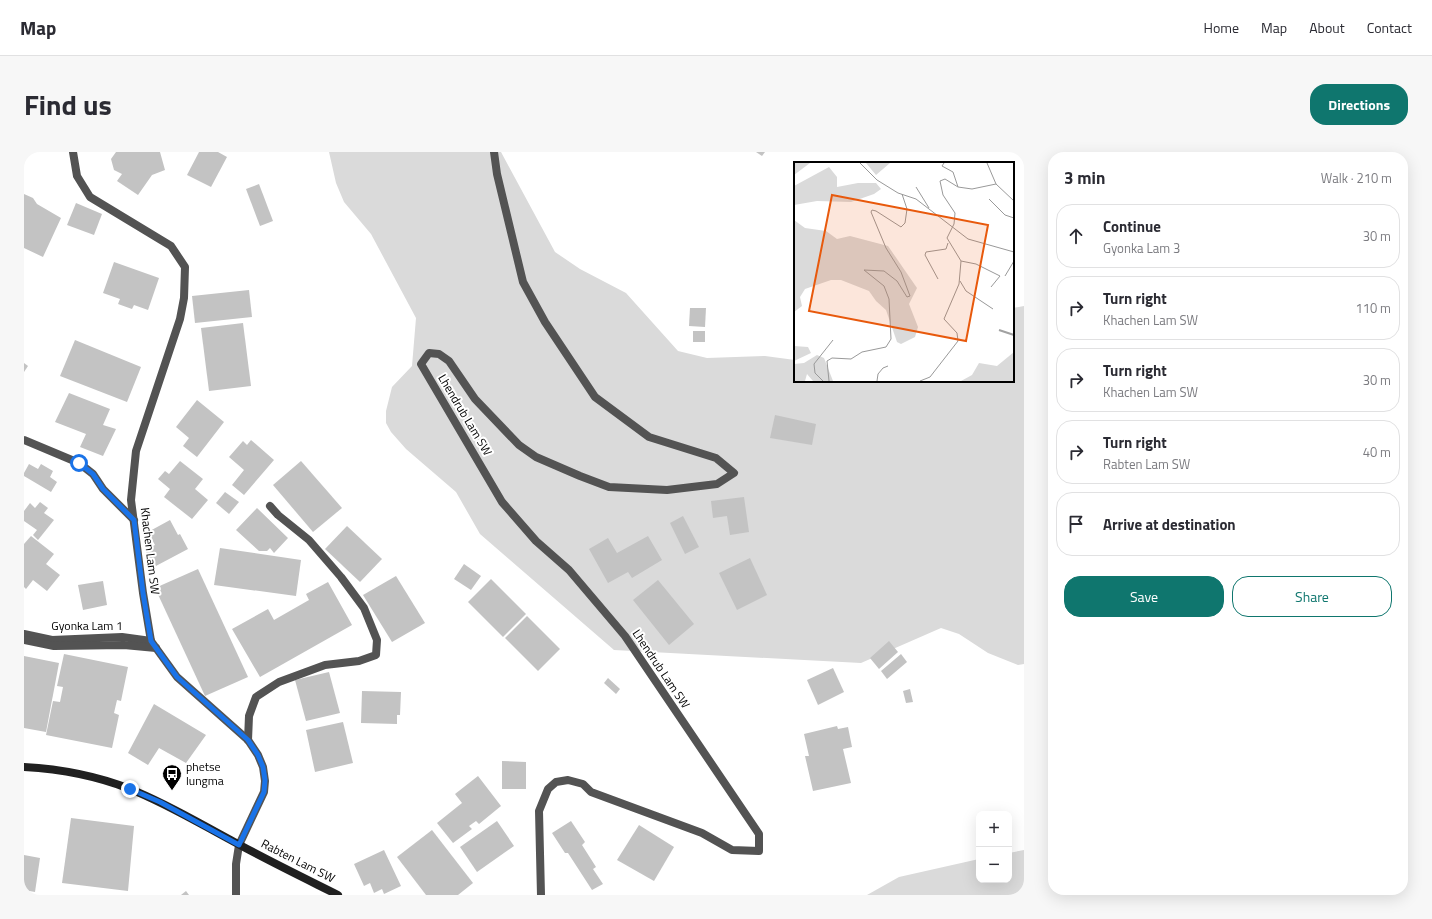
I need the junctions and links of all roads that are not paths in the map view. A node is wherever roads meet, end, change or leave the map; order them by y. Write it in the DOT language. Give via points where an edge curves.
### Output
graph roads {
  1 [pos="73,152"];
  2 [pos="494,152"];
  3 [pos="24,440"];
  4 [pos="270,506"];
  5 [pos="134,520"];
  6 [pos="24,634"];
  7 [pos="24,640"];
  8 [pos="151,641"];
  9 [pos="156,648"];
  10 [pos="248,740"];
  11 [pos="24,767"];
  12 [pos="239,845"];
  13 [pos="236,895"];
  14 [pos="338,895"];
  15 [pos="542,895"];
  1 -- 5 [label="street, Khachen Lam SW" via="77,176 90,197 171,246 185,267 180,319 136,451 131,500"];
  2 -- 15 [label="street, Lhendrub Lam SW" via="523,282 545,322 594,397 649,437 716,458 734,473 717,484 667,490 610,487 536,457 519,445 475,399 449,361 439,354 429,353 421,364 502,502 536,541 569,570 624,636 759,834 759,851 732,850 702,833 591,792 583,784 568,780 556,782 548,789 539,811"];
  3 -- 5 [label="street" via="79,463 93,474 103,489"];
  4 -- 10 [label="street" via="308,540 364,608 377,640 376,655 359,661 325,665 278,682 256,697 249,716"];
  5 -- 8 [label="street, Khachen Lam SW"];
  6 -- 8 [label="street, Gyonka Lam 1" via="52,640 122,637"];
  7 -- 9 [label="street" via="54,646 124,645"];
  8 -- 9 [label="street, Khachen Lam SW"];
  9 -- 10 [label="street, Khachen Lam SW" via="177,677"];
  10 -- 12 [label="street, Khachen Lam SW" via="263,767 264,792"];
  11 -- 12 [label="main road, Rabten Lam SW" via="74,773 112,782 160,802"];
  12 -- 13 [label="street, Khachen Lam SW"];
  12 -- 14 [label="main road, Rabten Lam SW"];
}
